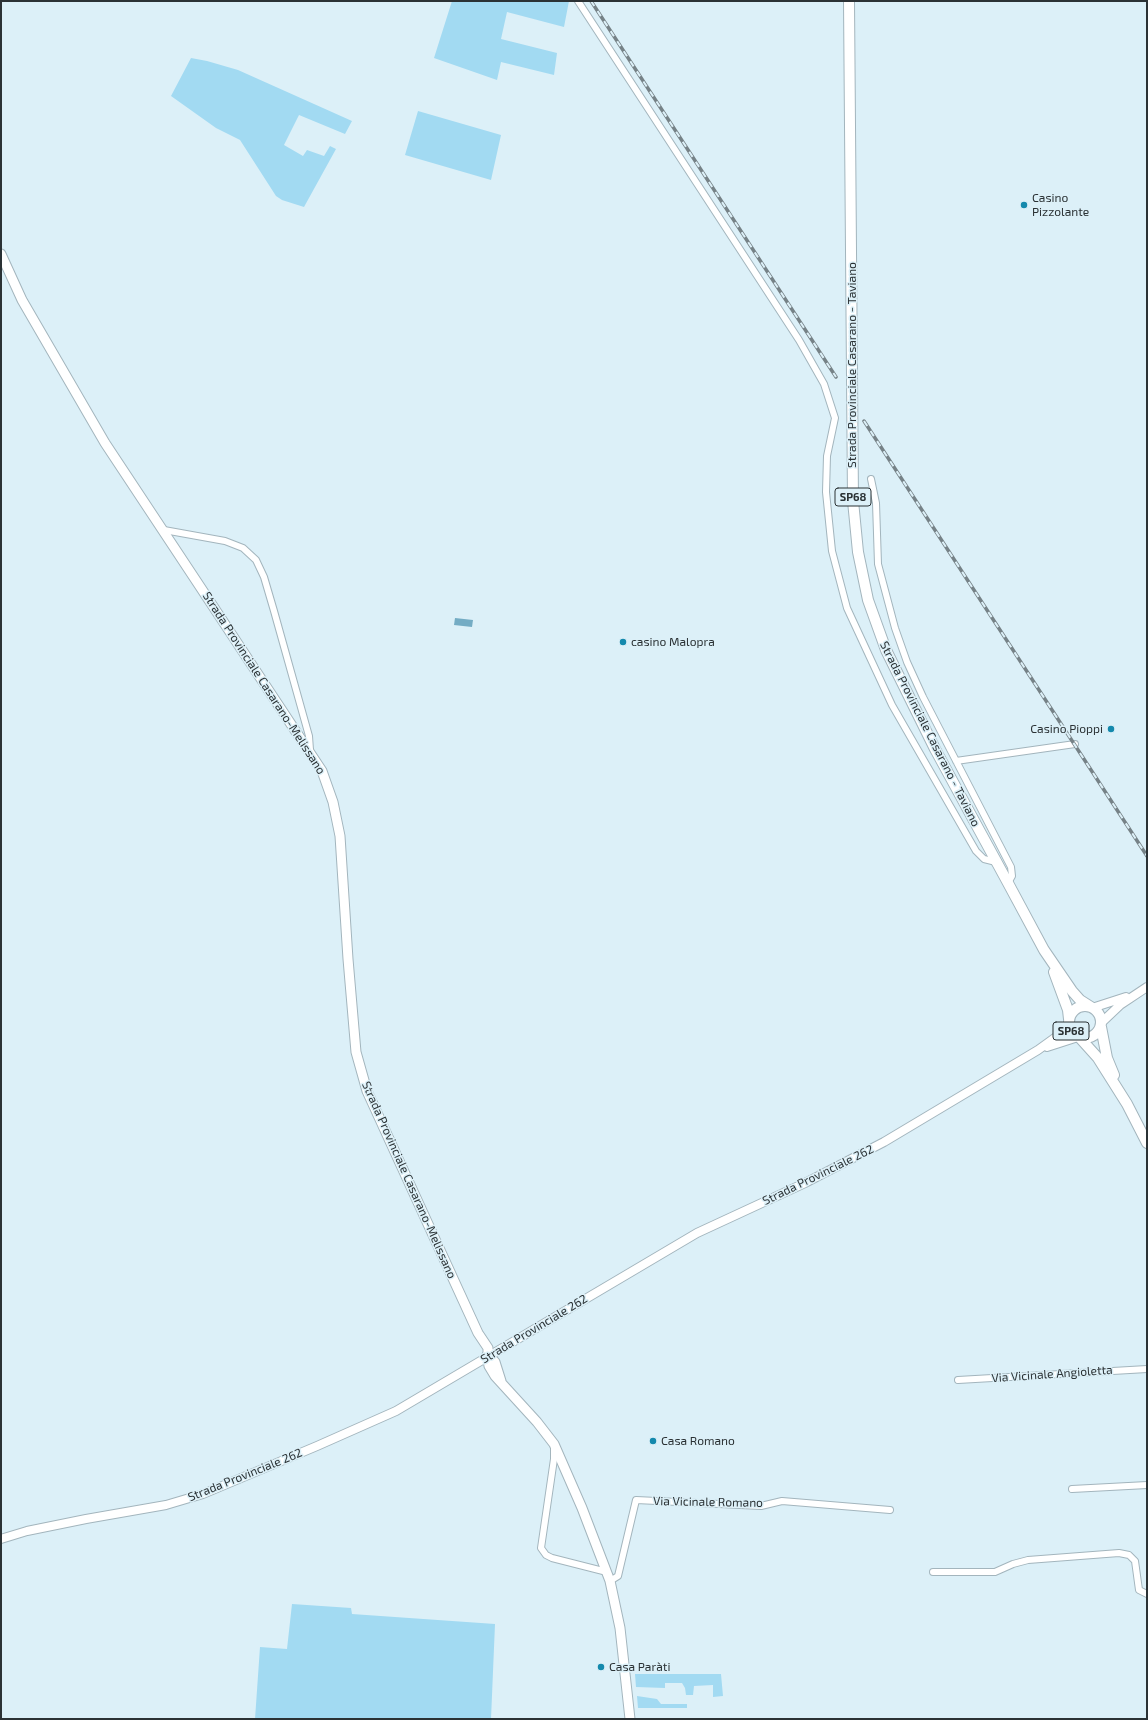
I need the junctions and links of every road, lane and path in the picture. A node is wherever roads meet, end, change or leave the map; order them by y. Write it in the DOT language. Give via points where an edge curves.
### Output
graph roads {
  1 [pos="578,1"];
  2 [pos="849,1"];
  3 [pos="1,254"];
  4 [pos="871,478"];
  5 [pos="164,530"];
  6 [pos="1075,744"];
  7 [pos="310,752"];
  8 [pos="956,761"];
  9 [pos="996,862"];
  10 [pos="1008,883"];
  11 [pos="1044,950"];
  12 [pos="1147,986"];
  13 [pos="1135,994"];
  14 [pos="1091,1007"];
  15 [pos="1069,1022"];
  16 [pos="1101,1025"];
  17 [pos="1079,1038"];
  18 [pos="1038,1050"];
  19 [pos="1127,1104"];
  20 [pos="1147,1142"];
  21 [pos="488,1356"];
  22 [pos="1147,1369"];
  23 [pos="958,1380"];
  24 [pos="554,1444"];
  25 [pos="1147,1485"];
  26 [pos="1072,1489"];
  27 [pos="890,1510"];
  28 [pos="1,1539"];
  29 [pos="607,1572"];
  30 [pos="934,1572"];
  31 [pos="610,1581"];
  32 [pos="1147,1594"];
  33 [pos="630,1719"];
  1 -- 9 [label="street" via="799,340 824,384 835,418 827,456 826,492 832,551 847,608 892,705 976,851 984,859"];
  2 -- 9 [label="main road, Strada Provinciale Casarano - Taviano / SP68" via="853,501 858,552 868,600 886,650 935,749"];
  3 -- 5 [label="main road, Strada Provinciale Casarano-Melissano" via="22,300 105,442"];
  4 -- 8 [label="street" via="876,503 878,564 895,628 914,676"];
  5 -- 7 [label="main road, Strada Provinciale Casarano-Melissano"];
  5 -- 7 [label="street" via="225,541 243,548 256,560 274,611 309,736"];
  6 -- 8 [label="street"];
  7 -- 21 [label="main road, Strada Provinciale Casarano-Melissano" via="322,771 333,802 340,836 356,1052 365,1085 478,1332 483,1352"];
  8 -- 10 [label="street" via="1011,867 1012,876"];
  9 -- 10 [label="main road, Strada Provinciale Casarano - Taviano / SP68"];
  10 -- 11 [label="main road, Strada Provinciale Casarano - Taviano / SP68"];
  11 -- 14 [label="main road, Strada Provinciale Casarano - Taviano / SP68" via="1072,991"];
  11 -- 15 [label="main road, Strada Provinciale Casarano - Taviano / SP68" via="1068,1010"];
  12 -- 13 [label="street"];
  13 -- 14 [label="street"];
  13 -- 16 [label="street"];
  14 -- 15 [label="main road, SP68" via="1077,1008 1070,1016"];
  14 -- 16 [label="main road, Strada Provinciale Casarano - Taviano / SP68" via="1099,1014"];
  15 -- 17 [label="main road, Strada Provinciale Casarano - Taviano / SP68" via="1071,1031"];
  15 -- 18 [label="street" via="1063,1032"];
  16 -- 17 [label="main road, SP68" via="1098,1032 1090,1038"];
  16 -- 19 [label="main road, Strada Provinciale Casarano - Taviano / SP68" via="1107,1058"];
  17 -- 18 [label="street"];
  17 -- 19 [label="main road, Strada Provinciale Casarano - Taviano / SP68" via="1098,1058"];
  18 -- 21 [label="street, Strada Provinciale 262" via="884,1142 805,1183 697,1233"];
  19 -- 20 [label="main road, Strada Provinciale Casarano - Taviano / SP68"];
  21 -- 24 [label="main road, Strada Provinciale Casarano-Melissano" via="489,1366 495,1376"];
  21 -- 28 [label="street, Strada Provinciale 262" via="396,1412 203,1494 166,1505 27,1531"];
  22 -- 23 [label="street, Via Vicinale Angioletta"];
  24 -- 29 [label="main road, Strada Provinciale Casarano-Melissano"];
  24 -- 29 [label="street" via="541,1548 552,1558"];
  25 -- 26 [label="street"];
  27 -- 31 [label="street, Via Vicinale Romano" via="782,1501 761,1506 636,1500 618,1576"];
  29 -- 31 [label="main road, Strada Provinciale Casarano-Melissano"];
  30 -- 32 [label="street" via="995,1572 1028,1560 1120,1553 1129,1555 1135,1561 1139,1590"];
  31 -- 33 [label="main road, Strada Provinciale Casarano-Melissano" via="620,1628"];
}
